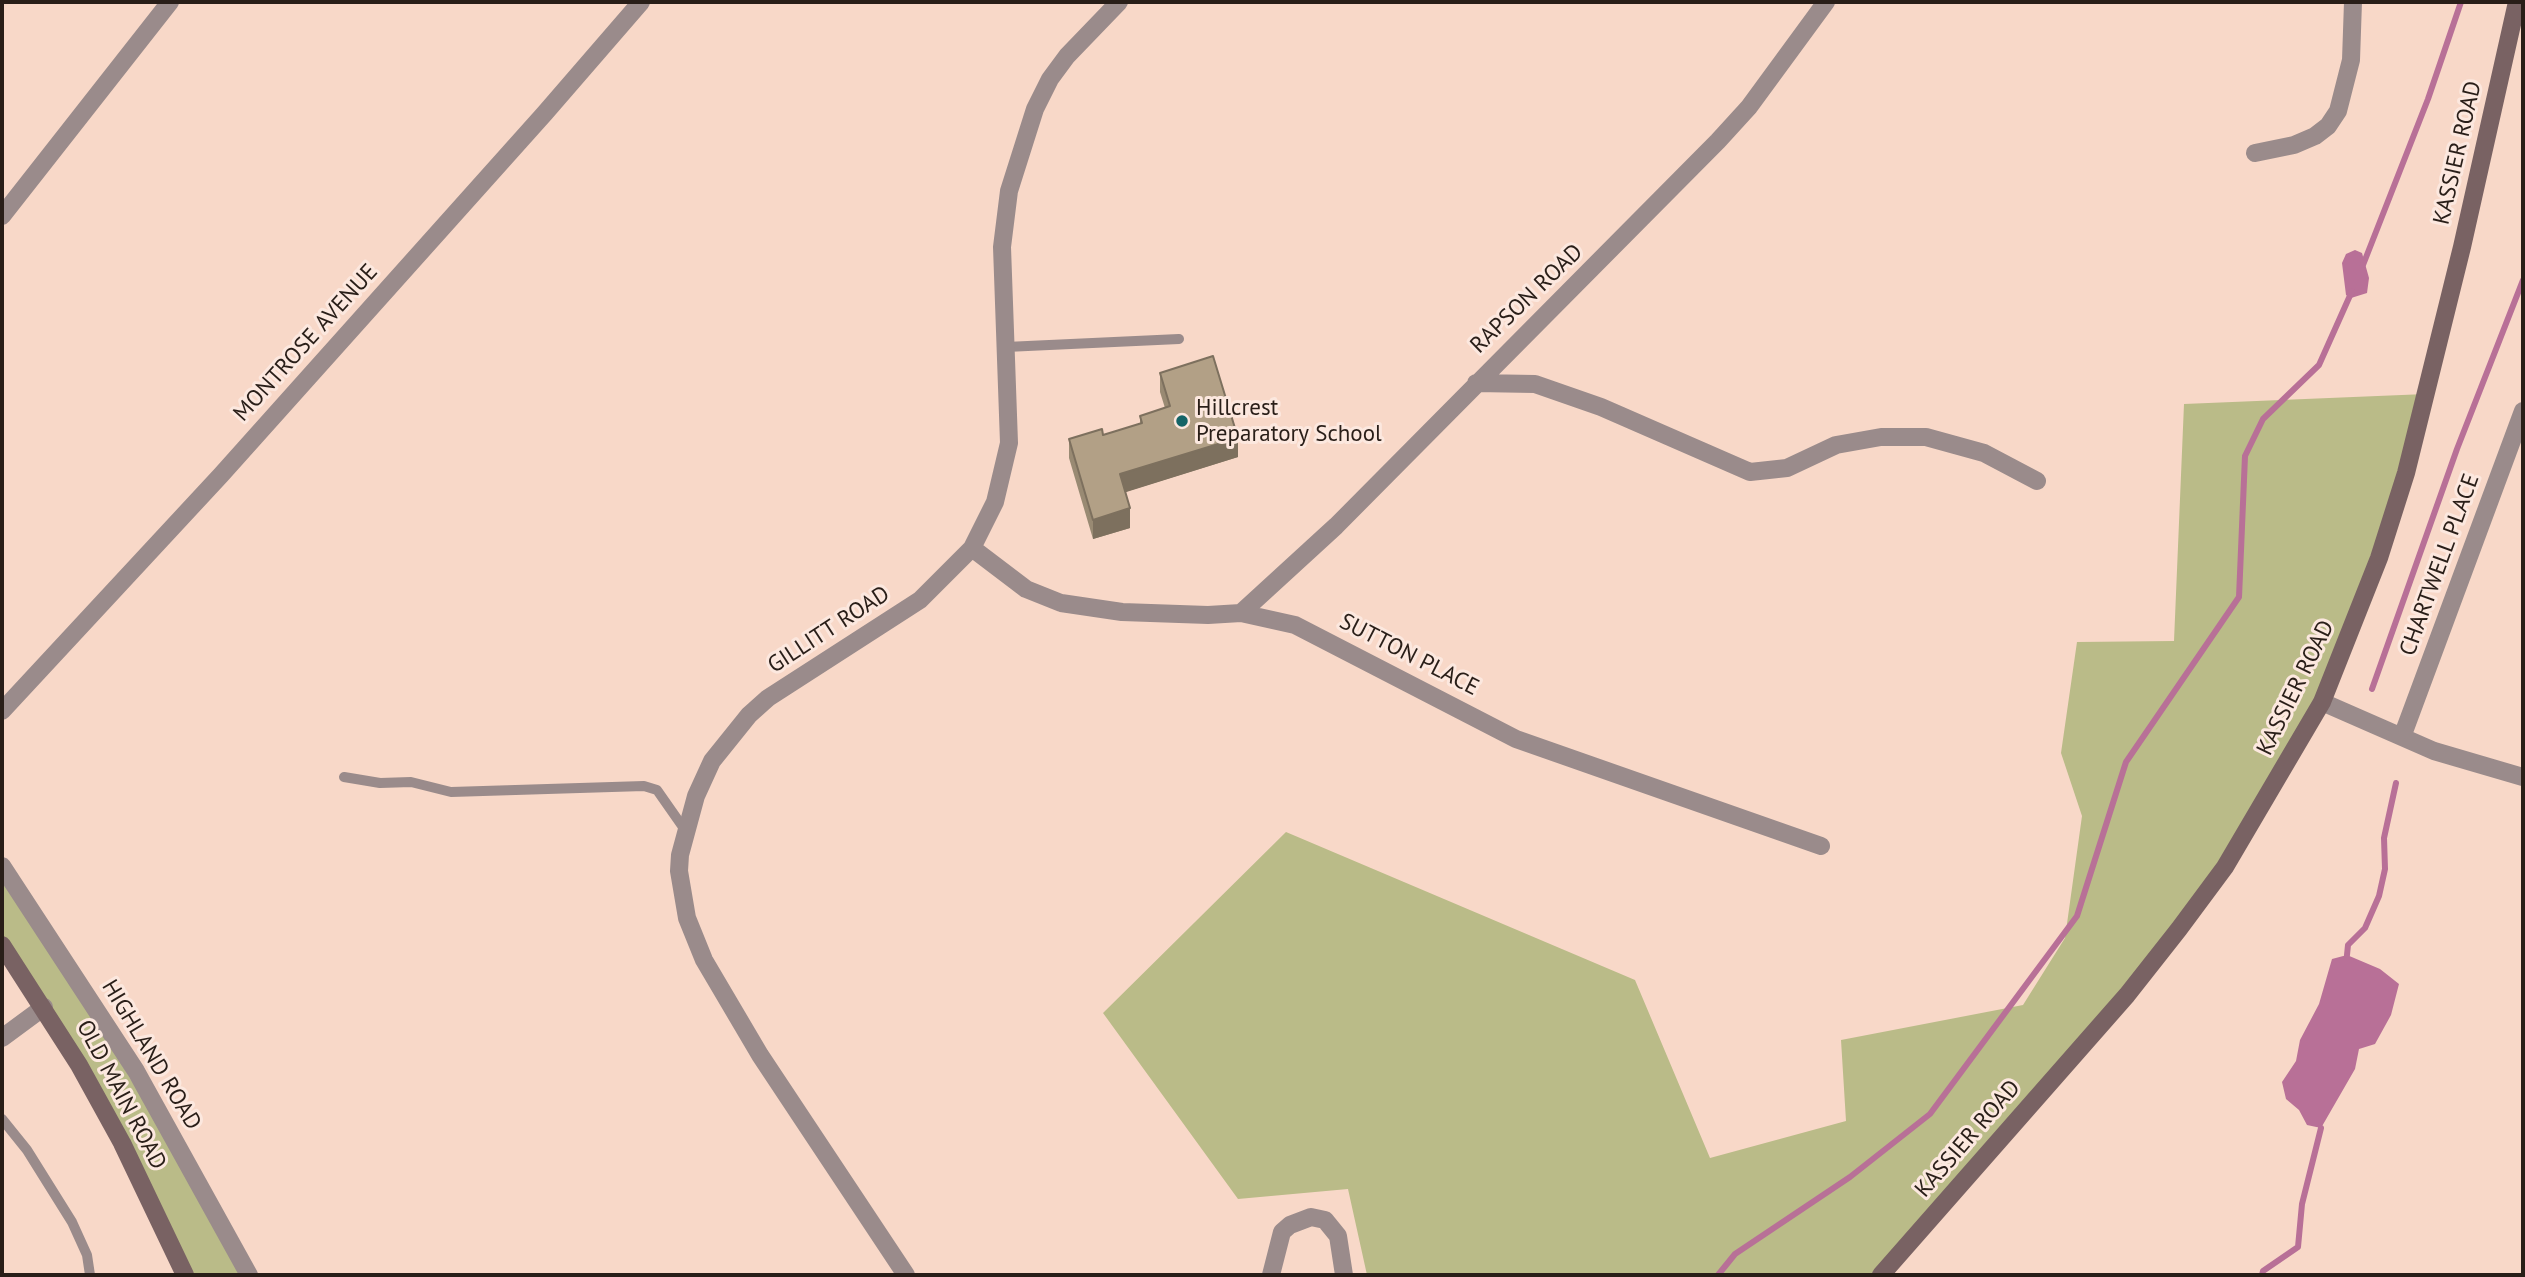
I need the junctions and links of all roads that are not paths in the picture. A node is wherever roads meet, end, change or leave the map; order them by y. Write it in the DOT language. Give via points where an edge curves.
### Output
graph roads {
  1 [pos="170,2"];
  2 [pos="641,2"];
  3 [pos="1119,2"];
  4 [pos="1826,2"];
  5 [pos="2353,2"];
  6 [pos="2517,2"];
  7 [pos="2255,153"];
  8 [pos="2,216"];
  9 [pos="1179,339"];
  10 [pos="1006,347"];
  11 [pos="1476,383"];
  12 [pos="2523,411"];
  13 [pos="2037,481"];
  14 [pos="972,548"];
  15 [pos="1241,613"];
  16 [pos="2322,702"];
  17 [pos="2,711"];
  18 [pos="2402,737"];
  19 [pos="345,777"];
  20 [pos="2523,777"];
  21 [pos="685,830"];
  22 [pos="1821,846"];
  23 [pos="2,866"];
  24 [pos="2,945"];
  25 [pos="44,1007"];
  26 [pos="2,1038"];
  27 [pos="2,1119"];
  28 [pos="90,1275"];
  29 [pos="186,1275"];
  30 [pos="249,1275"];
  31 [pos="906,1275"];
  32 [pos="1271,1275"];
  33 [pos="1344,1275"];
  34 [pos="1881,1275"];
  1 -- 8 [label="street"];
  2 -- 17 [label="street, MONTROSE AVENUE" via="221,475"];
  3 -- 10 [label="street, GILLITT ROAD" via="1050,79 1019,155 1004,222"];
  4 -- 11 [label="street, RAPSON ROAD" via="1749,107 1718,141"];
  5 -- 7 [label="street" via="2351,60 2339,111 2315,136"];
  6 -- 16 [label="main road, KASSIER ROAD" via="2406,473 2379,558"];
  9 -- 10 [label="lane"];
  10 -- 14 [label="street, GILLITT ROAD" via="1010,443 995,502"];
  11 -- 13 [label="street" via="1535,384 1601,407 1750,472 1787,468 1836,445 1881,437 1926,437 1984,453"];
  11 -- 15 [label="street, RAPSON ROAD" via="1336,526"];
  12 -- 18 [label="street, CHARTWELL PLACE"];
  14 -- 15 [label="street, SUTTON PLACE" via="1026,589 1061,603 1122,612"];
  14 -- 21 [label="street, GILLITT ROAD" via="920,600 768,698 749,715 712,761"];
  15 -- 22 [label="street, SUTTON PLACE" via="1295,625 1516,738"];
  16 -- 18 [label="street"];
  16 -- 34 [label="main road, KASSIER ROAD" via="2225,867 2179,929"];
  18 -- 20 [label="street"];
  19 -- 21 [label="lane" via="411,782 451,792 644,786 657,790"];
  21 -- 31 [label="street, GILLITT ROAD" via="679,870 687,918 700,951 760,1055"];
  23 -- 30 [label="street, HIGHLAND ROAD" via="136,1071"];
  24 -- 25 [label="main road, OLD MAIN ROAD"];
  25 -- 26 [label="street"];
  25 -- 29 [label="main road, OLD MAIN ROAD" via="122,1143"];
  27 -- 28 [label="lane" via="72,1222"];
  32 -- 33 [label="street" via="1282,1232 1311,1217 1325,1220 1338,1236"];
}
